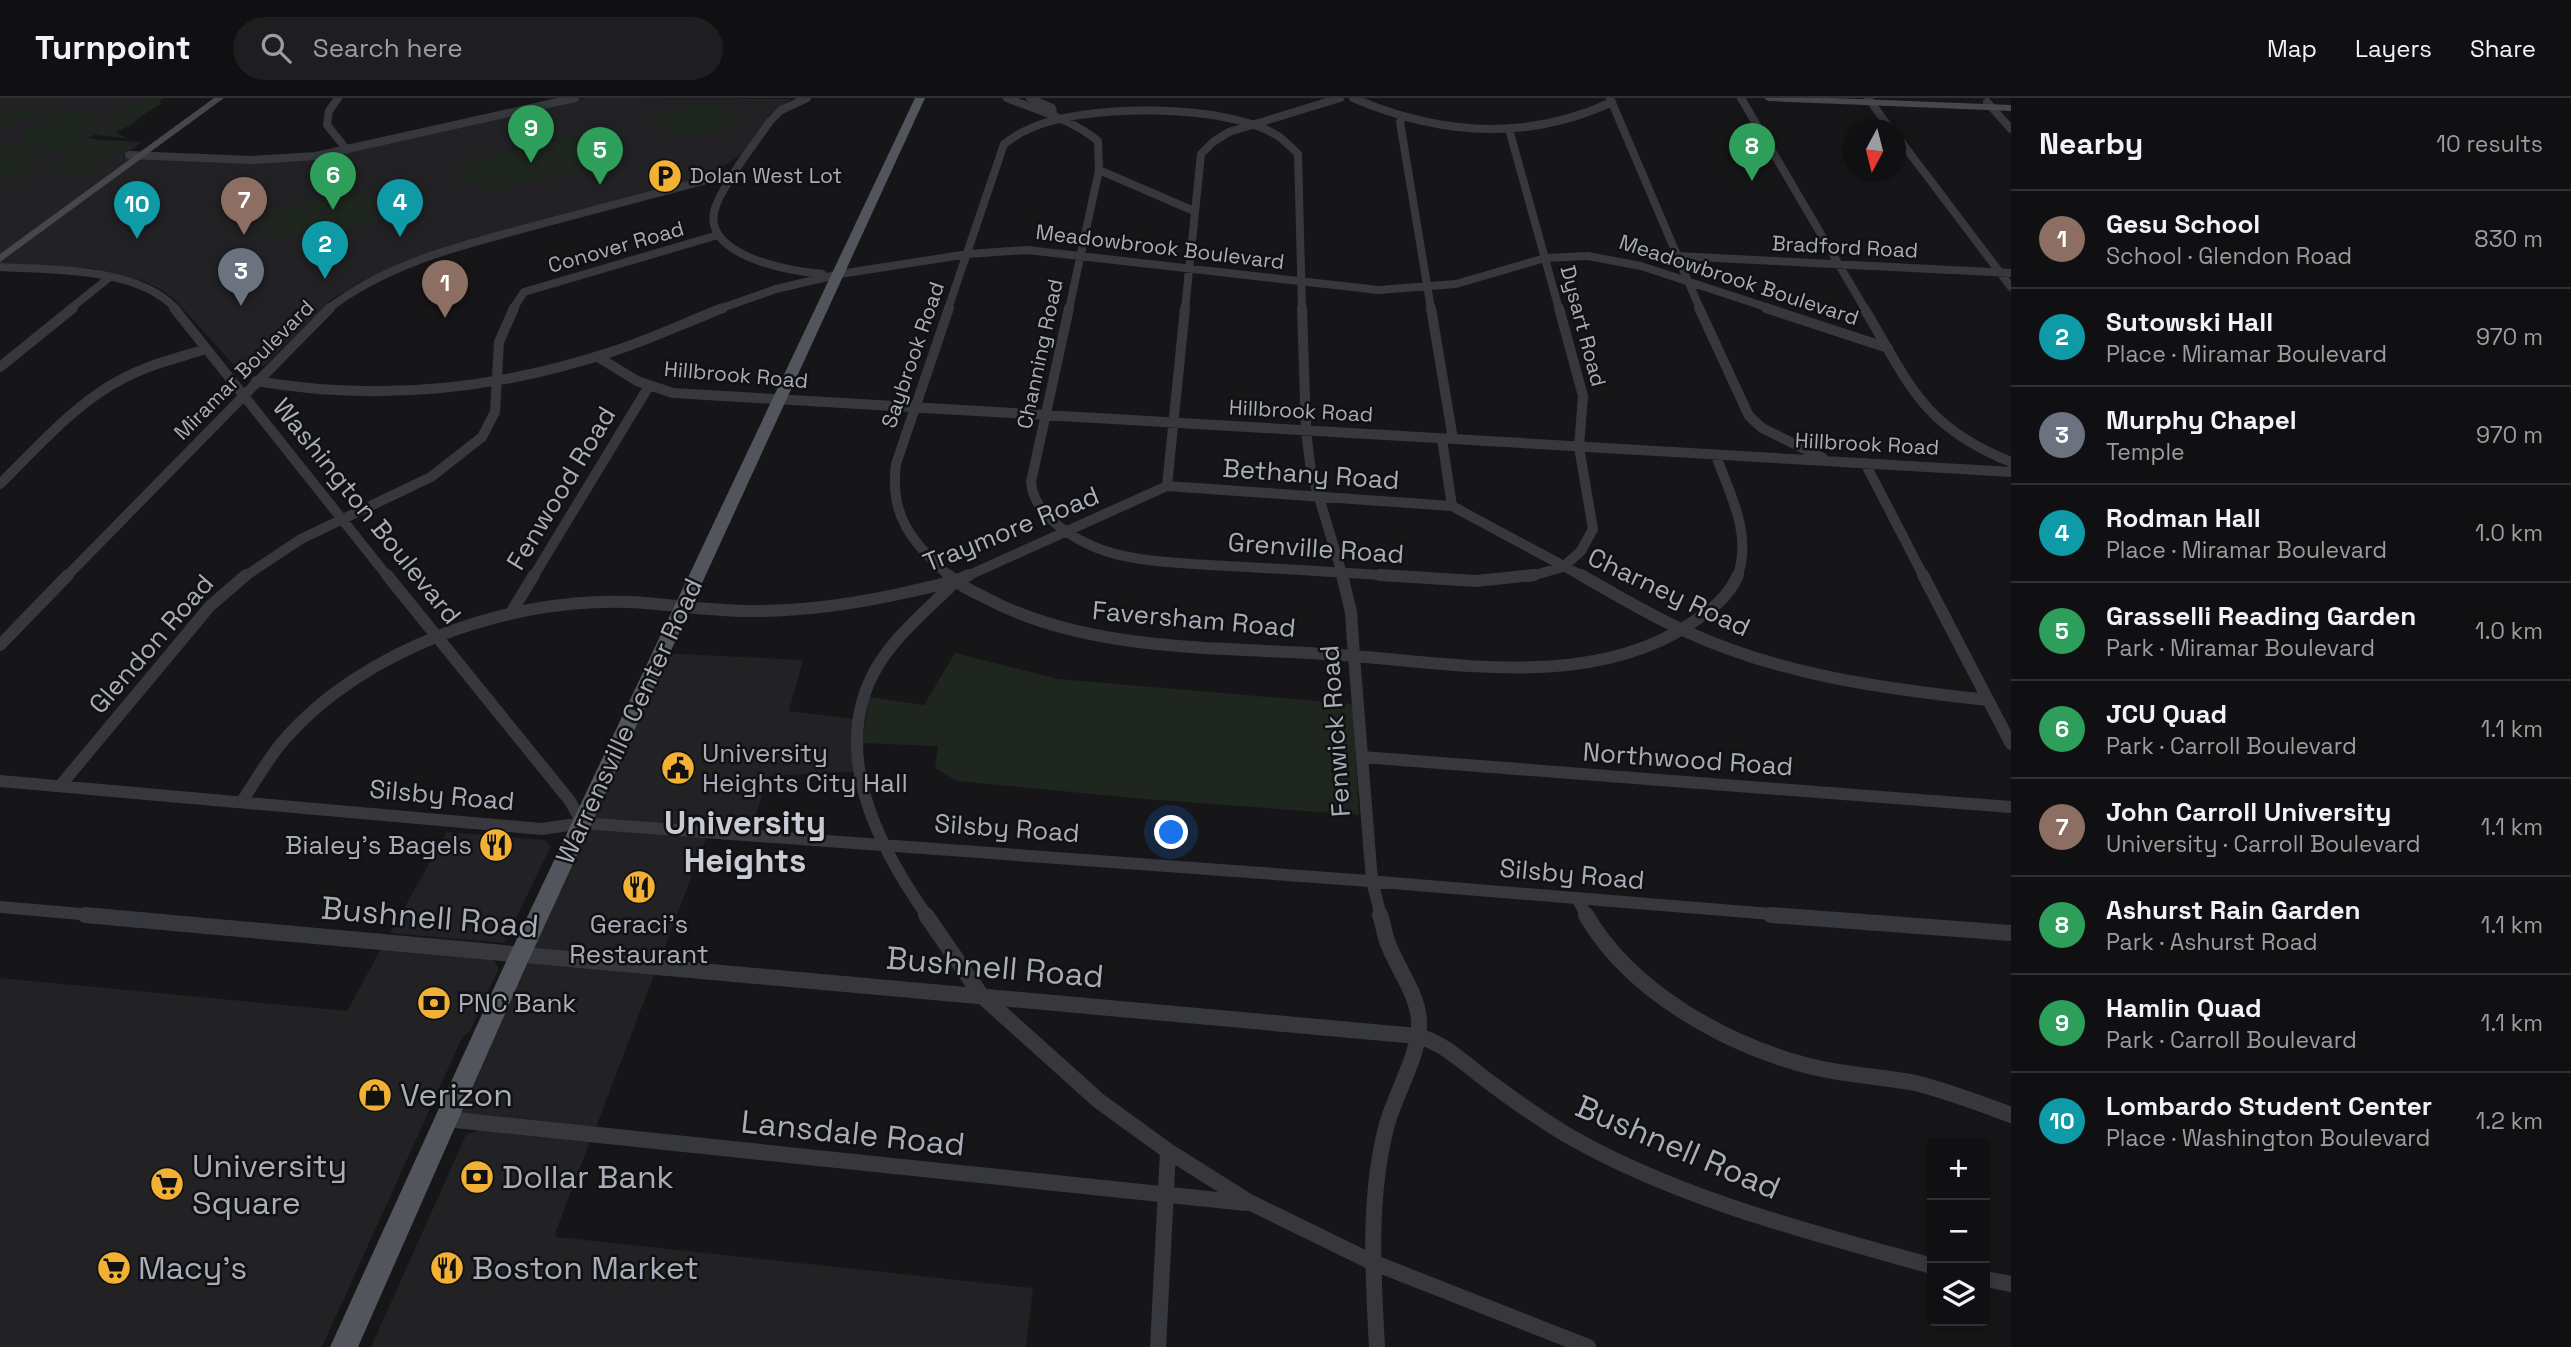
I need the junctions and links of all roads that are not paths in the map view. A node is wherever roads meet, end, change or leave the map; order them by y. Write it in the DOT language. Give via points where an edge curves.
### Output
graph roads {
  1 [pos="206,98"];
  2 [pos="219,98"];
  3 [pos="338,98"];
  4 [pos="575,98"];
  5 [pos="806,98"];
  6 [pos="919,98"];
  7 [pos="1007,98"];
  8 [pos="1030,98"];
  9 [pos="1340,98"];
  10 [pos="1353,98"];
  11 [pos="1741,98"];
  12 [pos="1768,98"];
  13 [pos="1872,99"];
  14 [pos="1611,100"];
  15 [pos="1989,105"];
  16 [pos="2011,106"];
  17 [pos="1054,114"];
  18 [pos="1402,117"];
  19 [pos="1884,119"];
  20 [pos="1257,124"];
  21 [pos="1509,129"];
  22 [pos="2011,129"];
  23 [pos="1906,149"];
  24 [pos="347,150"];
  25 [pos="129,155"];
  26 [pos="141,156"];
  27 [pos="1099,170"];
  28 [pos="737,172"];
  29 [pos="1194,211"];
  30 [pos="718,236"];
  31 [pos="0,249"];
  32 [pos="968,253"];
  33 [pos="1080,256"];
  34 [pos="1677,256"];
  35 [pos="1545,258"];
  36 [pos="0,260"];
  37 [pos="1840,265"];
  38 [pos="0,267"];
  39 [pos="1188,269"];
  40 [pos="2000,272"];
  41 [pos="2011,273"];
  42 [pos="838,274"];
  43 [pos="110,277"];
  44 [pos="1304,283"];
  45 [pos="1688,284"];
  46 [pos="2011,287"];
  47 [pos="1426,288"];
  48 [pos="524,292"];
  49 [pos="1888,348"];
  50 [pos="206,349"];
  51 [pos="598,357"];
  52 [pos="0,367"];
  53 [pos="256,381"];
  54 [pos="498,381"];
  55 [pos="649,386"];
  56 [pos="242,396"];
  57 [pos="780,399"];
  58 [pos="915,407"];
  59 [pos="1045,415"];
  60 [pos="1175,423"];
  61 [pos="1306,432"];
  62 [pos="1447,439"];
  63 [pos="1579,447"];
  64 [pos="1716,456"];
  65 [pos="1830,461"];
  66 [pos="2011,462"];
  67 [pos="1865,463"];
  68 [pos="2011,472"];
  69 [pos="0,484"];
  70 [pos="1167,486"];
  71 [pos="1318,498"];
  72 [pos="1452,506"];
  73 [pos="343,518"];
  74 [pos="1068,532"];
  75 [pos="1563,567"];
  76 [pos="1342,573"];
  77 [pos="956,581"];
  78 [pos="905,594"];
  79 [pos="682,606"];
  80 [pos="928,607"];
  81 [pos="511,613"];
  82 [pos="1685,631"];
  83 [pos="439,636"];
  84 [pos="0,645"];
  85 [pos="1355,656"];
  86 [pos="1988,700"];
  87 [pos="2011,744"];
  88 [pos="1362,757"];
  89 [pos="0,781"];
  90 [pos="60,786"];
  91 [pos="242,801"];
  92 [pos="2011,807"];
  93 [pos="582,823"];
  94 [pos="883,843"];
  95 [pos="1372,881"];
  96 [pos="1578,900"];
  97 [pos="0,907"];
  98 [pos="2011,933"];
  99 [pos="520,955"];
  100 [pos="981,995"];
  101 [pos="1418,1036"];
  102 [pos="2011,1115"];
  103 [pos="446,1119"];
  104 [pos="1168,1151"];
  105 [pos="1166,1193"];
  106 [pos="1253,1204"];
  107 [pos="1373,1262"];
  108 [pos="1927,1265"];
  109 [pos="1990,1280"];
  110 [pos="2011,1284"];
  111 [pos="344,1347"];
  112 [pos="1158,1347"];
  113 [pos="1377,1347"];
  114 [pos="1588,1347"];
  1 -- 25 [label="street"];
  2 -- 26 [label="street"];
  3 -- 24 [label="street" via="328,111 327,125"];
  4 -- 24 [label="street"];
  5 -- 28 [label="street" via="772,118"];
  6 -- 42 [label="main road, Warrensville Center Road"];
  7 -- 17 [label="street"];
  8 -- 17 [label="street" via="1052,108"];
  9 -- 20 [label="street"];
  10 -- 18 [label="street"];
  11 -- 37 [label="street"];
  12 -- 13 [label="street"];
  13 -- 15 [label="street"];
  13 -- 19 [label="street"];
  14 -- 21 [label="street" via="1568,121"];
  14 -- 34 [label="street"];
  15 -- 16 [label="street"];
  15 -- 22 [label="street"];
  17 -- 20 [label="street, Fenwick Road" via="1155,104 1212,110"];
  17 -- 27 [label="street" via="1098,141"];
  17 -- 32 [label="street, Saybrook Road" via="1021,128 1004,144"];
  18 -- 21 [label="street" via="1457,127"];
  18 -- 47 [label="street"];
  20 -- 29 [label="street" via="1220,136 1203,151"];
  20 -- 44 [label="street, Fenwick Road" via="1284,137 1299,158"];
  21 -- 35 [label="street, Dysart Road"];
  23 -- 40 [label="street"];
  24 -- 26 [label="street" via="252,160"];
  25 -- 26 [label="street"];
  25 -- 31 [label="street"];
  26 -- 36 [label="street"];
  27 -- 29 [label="street"];
  27 -- 33 [label="street, Channing Road"];
  28 -- 30 [label="street" via="713,212"];
  28 -- 53 [label="street, Miramar Boulevard" via="464,245 390,272 346,295 321,315"];
  29 -- 39 [label="street"];
  30 -- 42 [label="street" via="738,252 762,262 806,273"];
  30 -- 48 [label="street, Conover Road"];
  32 -- 33 [label="street, Meadowbrook Boulevard" via="1034,250"];
  32 -- 42 [label="street, Meadowbrook Boulevard"];
  32 -- 58 [label="street, Saybrook Road"];
  33 -- 39 [label="street, Meadowbrook Boulevard"];
  33 -- 59 [label="street, Channing Road"];
  34 -- 37 [label="street, Bradford Road"];
  34 -- 45 [label="street"];
  35 -- 45 [label="street, Meadowbrook Boulevard" via="1600,257"];
  35 -- 47 [label="street, Meadowbrook Boulevard"];
  35 -- 63 [label="street, Dysart Road" via="1583,396"];
  37 -- 40 [label="street, Bradford Road"];
  37 -- 49 [label="street"];
  38 -- 43 [label="street, Washington Boulevard"];
  39 -- 44 [label="street, Meadowbrook Boulevard"];
  39 -- 60 [label="street"];
  40 -- 41 [label="street, Bradford Road"];
  40 -- 46 [label="street"];
  42 -- 51 [label="street, Meadowbrook Boulevard" via="761,294"];
  42 -- 57 [label="main road, Warrensville Center Road"];
  43 -- 50 [label="street, Washington Boulevard" via="158,294"];
  43 -- 52 [label="street"];
  44 -- 47 [label="street, Meadowbrook Boulevard" via="1378,290"];
  44 -- 61 [label="street, Fenwick Road"];
  45 -- 49 [label="street, Meadowbrook Boulevard"];
  45 -- 65 [label="street" via="1749,416 1762,428"];
  47 -- 62 [label="street"];
  48 -- 54 [label="street, Glendon Road" via="500,339"];
  49 -- 66 [label="street, Meadowbrook Boulevard" via="1935,419 1975,446"];
  50 -- 56 [label="street, Washington Boulevard"];
  50 -- 69 [label="street" via="114,383"];
  51 -- 54 [label="street, Meadowbrook Boulevard"];
  51 -- 55 [label="street, Hillbrook Road"];
  53 -- 54 [label="street, Meadowbrook Boulevard" via="369,395"];
  53 -- 56 [label="street, Miramar Boulevard"];
  54 -- 73 [label="street, Glendon Road" via="498,403 487,430 454,462"];
  55 -- 57 [label="street, Hillbrook Road" via="673,393"];
  55 -- 81 [label="street, Fenwood Road"];
  56 -- 73 [label="street, Washington Boulevard"];
  56 -- 84 [label="street, Miramar Boulevard"];
  57 -- 58 [label="street, Hillbrook Road"];
  57 -- 79 [label="main road, Warrensville Center Road"];
  58 -- 59 [label="street, Hillbrook Road"];
  58 -- 77 [label="street, Saybrook Road" via="892,487 897,512 927,557"];
  59 -- 60 [label="street, Hillbrook Road"];
  59 -- 74 [label="street, Channing Road" via="1032,495 1044,514"];
  60 -- 61 [label="street, Hillbrook Road"];
  60 -- 70 [label="street"];
  61 -- 62 [label="street, Hillbrook Road"];
  61 -- 71 [label="street, Fenwick Road"];
  62 -- 63 [label="street, Hillbrook Road"];
  62 -- 72 [label="street"];
  63 -- 64 [label="street, Hillbrook Road"];
  63 -- 75 [label="street, Dysart Road" via="1593,529 1581,551"];
  64 -- 65 [label="street, Hillbrook Road"];
  64 -- 82 [label="street" via="1742,526 1743,554 1731,589"];
  65 -- 67 [label="street, Hillbrook Road"];
  67 -- 68 [label="street, Hillbrook Road"];
  67 -- 86 [label="street"];
  70 -- 71 [label="street, Bethany Road"];
  70 -- 74 [label="street, Traymore Road"];
  71 -- 72 [label="street, Bethany Road"];
  71 -- 76 [label="street, Fenwick Road"];
  72 -- 75 [label="street, Charney Road"];
  73 -- 83 [label="street, Washington Boulevard"];
  73 -- 90 [label="street, Glendon Road" via="256,567 210,606"];
  74 -- 76 [label="street, Grenville Road" via="1090,545 1144,559"];
  74 -- 77 [label="street, Traymore Road"];
  75 -- 76 [label="street, Grenville Road" via="1493,581"];
  75 -- 82 [label="street, Charney Road"];
  76 -- 85 [label="street, Fenwick Road"];
  77 -- 78 [label="street, Traymore Road"];
  77 -- 80 [label="street"];
  77 -- 85 [label="street, Faversham Road" via="1020,613 1078,631 1137,640"];
  78 -- 79 [label="street, Traymore Road" via="802,609"];
  78 -- 80 [label="street"];
  79 -- 81 [label="street, Traymore Road" via="626,602"];
  79 -- 93 [label="main road, Warrensville Center Road"];
  80 -- 94 [label="street" via="876,669 858,718 855,753 859,774"];
  81 -- 83 [label="street, Traymore Road"];
  82 -- 85 [label="street, Faversham Road" via="1623,653 1556,664 1493,666"];
  82 -- 86 [label="street, Charney Road" via="1755,657 1845,681"];
  83 -- 91 [label="street, Traymore Road" via="375,666 337,691 284,740"];
  83 -- 93 [label="street, Washington Boulevard"];
  85 -- 88 [label="street, Fenwick Road"];
  86 -- 87 [label="street"];
  88 -- 92 [label="street, Northwood Road"];
  88 -- 95 [label="street, Fenwick Road"];
  89 -- 90 [label="street, Silsby Road"];
  90 -- 91 [label="street, Silsby Road"];
  91 -- 93 [label="street, Silsby Road" via="542,829"];
  93 -- 94 [label="street, Silsby Road"];
  93 -- 99 [label="main road, Warrensville Center Road"];
  94 -- 95 [label="street, Silsby Road"];
  94 -- 100 [label="street" via="906,886"];
  95 -- 96 [label="street, Silsby Road"];
  95 -- 101 [label="street, Fenwick Road" via="1387,941 1417,1007"];
  96 -- 98 [label="street, Silsby Road"];
  96 -- 102 [label="street" via="1598,933 1634,973 1675,1004 1739,1040 1802,1064 1931,1087"];
  97 -- 99 [label="street, Bushnell Road"];
  99 -- 100 [label="street, Bushnell Road"];
  99 -- 103 [label="main road, Warrensville Center Road"];
  100 -- 101 [label="street, Bushnell Road"];
  100 -- 104 [label="street" via="1099,1101"];
  101 -- 107 [label="street, Fenwick Road" via="1386,1127 1376,1188"];
  101 -- 108 [label="street, Bushnell Road" via="1434,1040 1569,1135 1653,1176 1778,1223"];
  103 -- 105 [label="street, Lansdale Road"];
  103 -- 111 [label="main road, Warrensville Center Road"];
  104 -- 105 [label="street"];
  104 -- 106 [label="street"];
  105 -- 106 [label="street, Lansdale Road"];
  105 -- 112 [label="street"];
  106 -- 107 [label="street"];
  107 -- 113 [label="street, Fenwick Road"];
  107 -- 114 [label="street"];
  109 -- 110 [label="street"];
}
